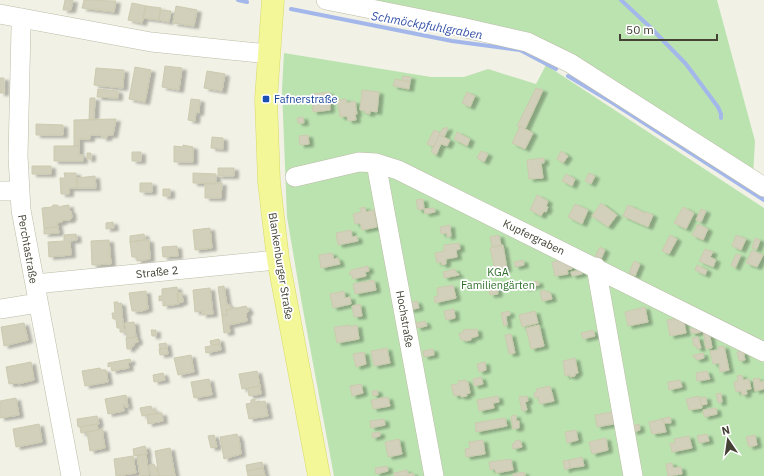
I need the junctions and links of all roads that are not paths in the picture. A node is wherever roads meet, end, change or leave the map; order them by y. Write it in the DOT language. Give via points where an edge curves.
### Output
graph roads {
  1 [pos="273,0"];
  2 [pos="326,0"];
  3 [pos="0,14"];
  4 [pos="23,18"];
  5 [pos="269,54"];
  6 [pos="376,163"];
  7 [pos="295,177"];
  8 [pos="764,187"];
  9 [pos="0,191"];
  10 [pos="19,191"];
  11 [pos="278,259"];
  12 [pos="596,267"];
  13 [pos="35,284"];
  14 [pos="38,303"];
  15 [pos="0,309"];
  16 [pos="764,352"];
  17 [pos="72,476"];
  18 [pos="319,476"];
  19 [pos="434,476"];
  20 [pos="633,476"];
  1 -- 5 [label="main road, Blankenburger Straße"];
  2 -- 8 [label="street" via="527,42 570,63"];
  3 -- 4 [label="street"];
  4 -- 5 [label="street" via="151,42"];
  4 -- 10 [label="street, Perchtastraße"];
  5 -- 11 [label="main road, Blankenburger Straße" via="266,99 267,153"];
  6 -- 7 [label="street, Kupfergraben" via="359,162"];
  6 -- 12 [label="street, Kupfergraben" via="398,170"];
  6 -- 19 [label="street, Hochstraße"];
  9 -- 10 [label="street"];
  10 -- 13 [label="street, Perchtastraße"];
  11 -- 13 [label="street, Straße 2"];
  11 -- 18 [label="main road, Blankenburger Straße"];
  12 -- 16 [label="street, Kupfergraben"];
  12 -- 20 [label="street"];
  13 -- 14 [label="street, Perchtastraße"];
  14 -- 15 [label="street"];
  14 -- 17 [label="street, Perchtastraße"];
}
